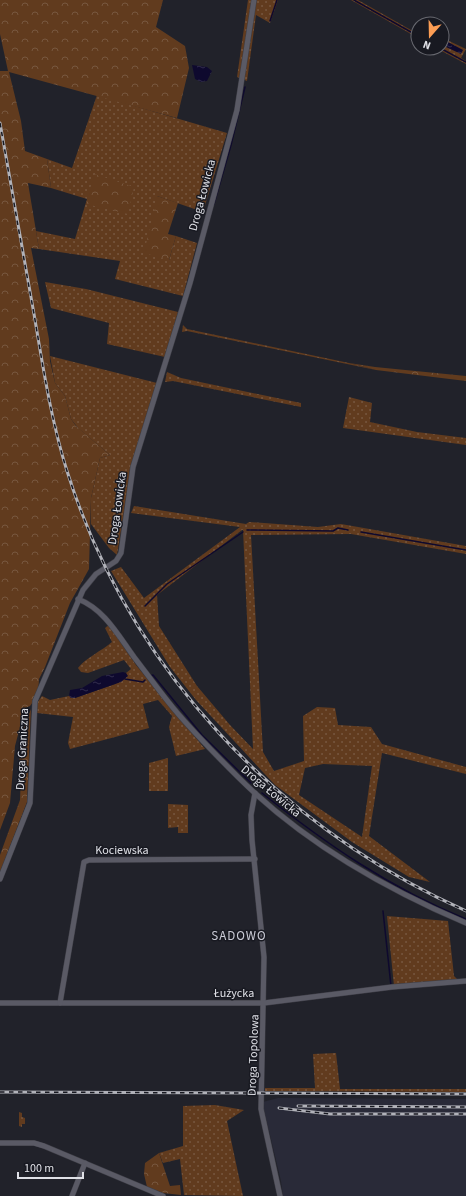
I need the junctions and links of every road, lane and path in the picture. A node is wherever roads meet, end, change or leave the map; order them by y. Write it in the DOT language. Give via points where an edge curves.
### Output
graph roads {
  1 [pos="254,0"];
  2 [pos="78,599"];
  3 [pos="255,793"];
  4 [pos="255,860"];
  5 [pos="0,879"];
  6 [pos="466,923"];
  7 [pos="466,981"];
  8 [pos="0,1003"];
  9 [pos="60,1003"];
  10 [pos="264,1003"];
  11 [pos="0,1143"];
  12 [pos="85,1163"];
  13 [pos="72,1196"];
  14 [pos="163,1196"];
  15 [pos="280,1196"];
  1 -- 2 [label="street, Droga Łowicka" via="236,110 182,311 133,467 121,553 116,561 87,583"];
  2 -- 3 [label="street, Droga Łowicka" via="86,602 107,620 173,708"];
  2 -- 5 [label="street, Droga Graniczna" via="35,701 30,803"];
  3 -- 4 [label="street, Droga Topolowa" via="252,815"];
  3 -- 6 [label="street, Droga Łowicka" via="351,864 412,899"];
  4 -- 9 [label="street, Kociewska" via="84,862"];
  4 -- 10 [label="street, Droga Topolowa" via="264,946"];
  7 -- 10 [label="street, Łużycka" via="392,987"];
  8 -- 9 [label="street, Łużycka"];
  9 -- 10 [label="street, Łużycka"];
  10 -- 15 [label="street, Droga Topolowa" via="261,1109"];
  11 -- 12 [label="street" via="34,1143"];
  12 -- 13 [label="street"];
  12 -- 14 [label="street"];
}
